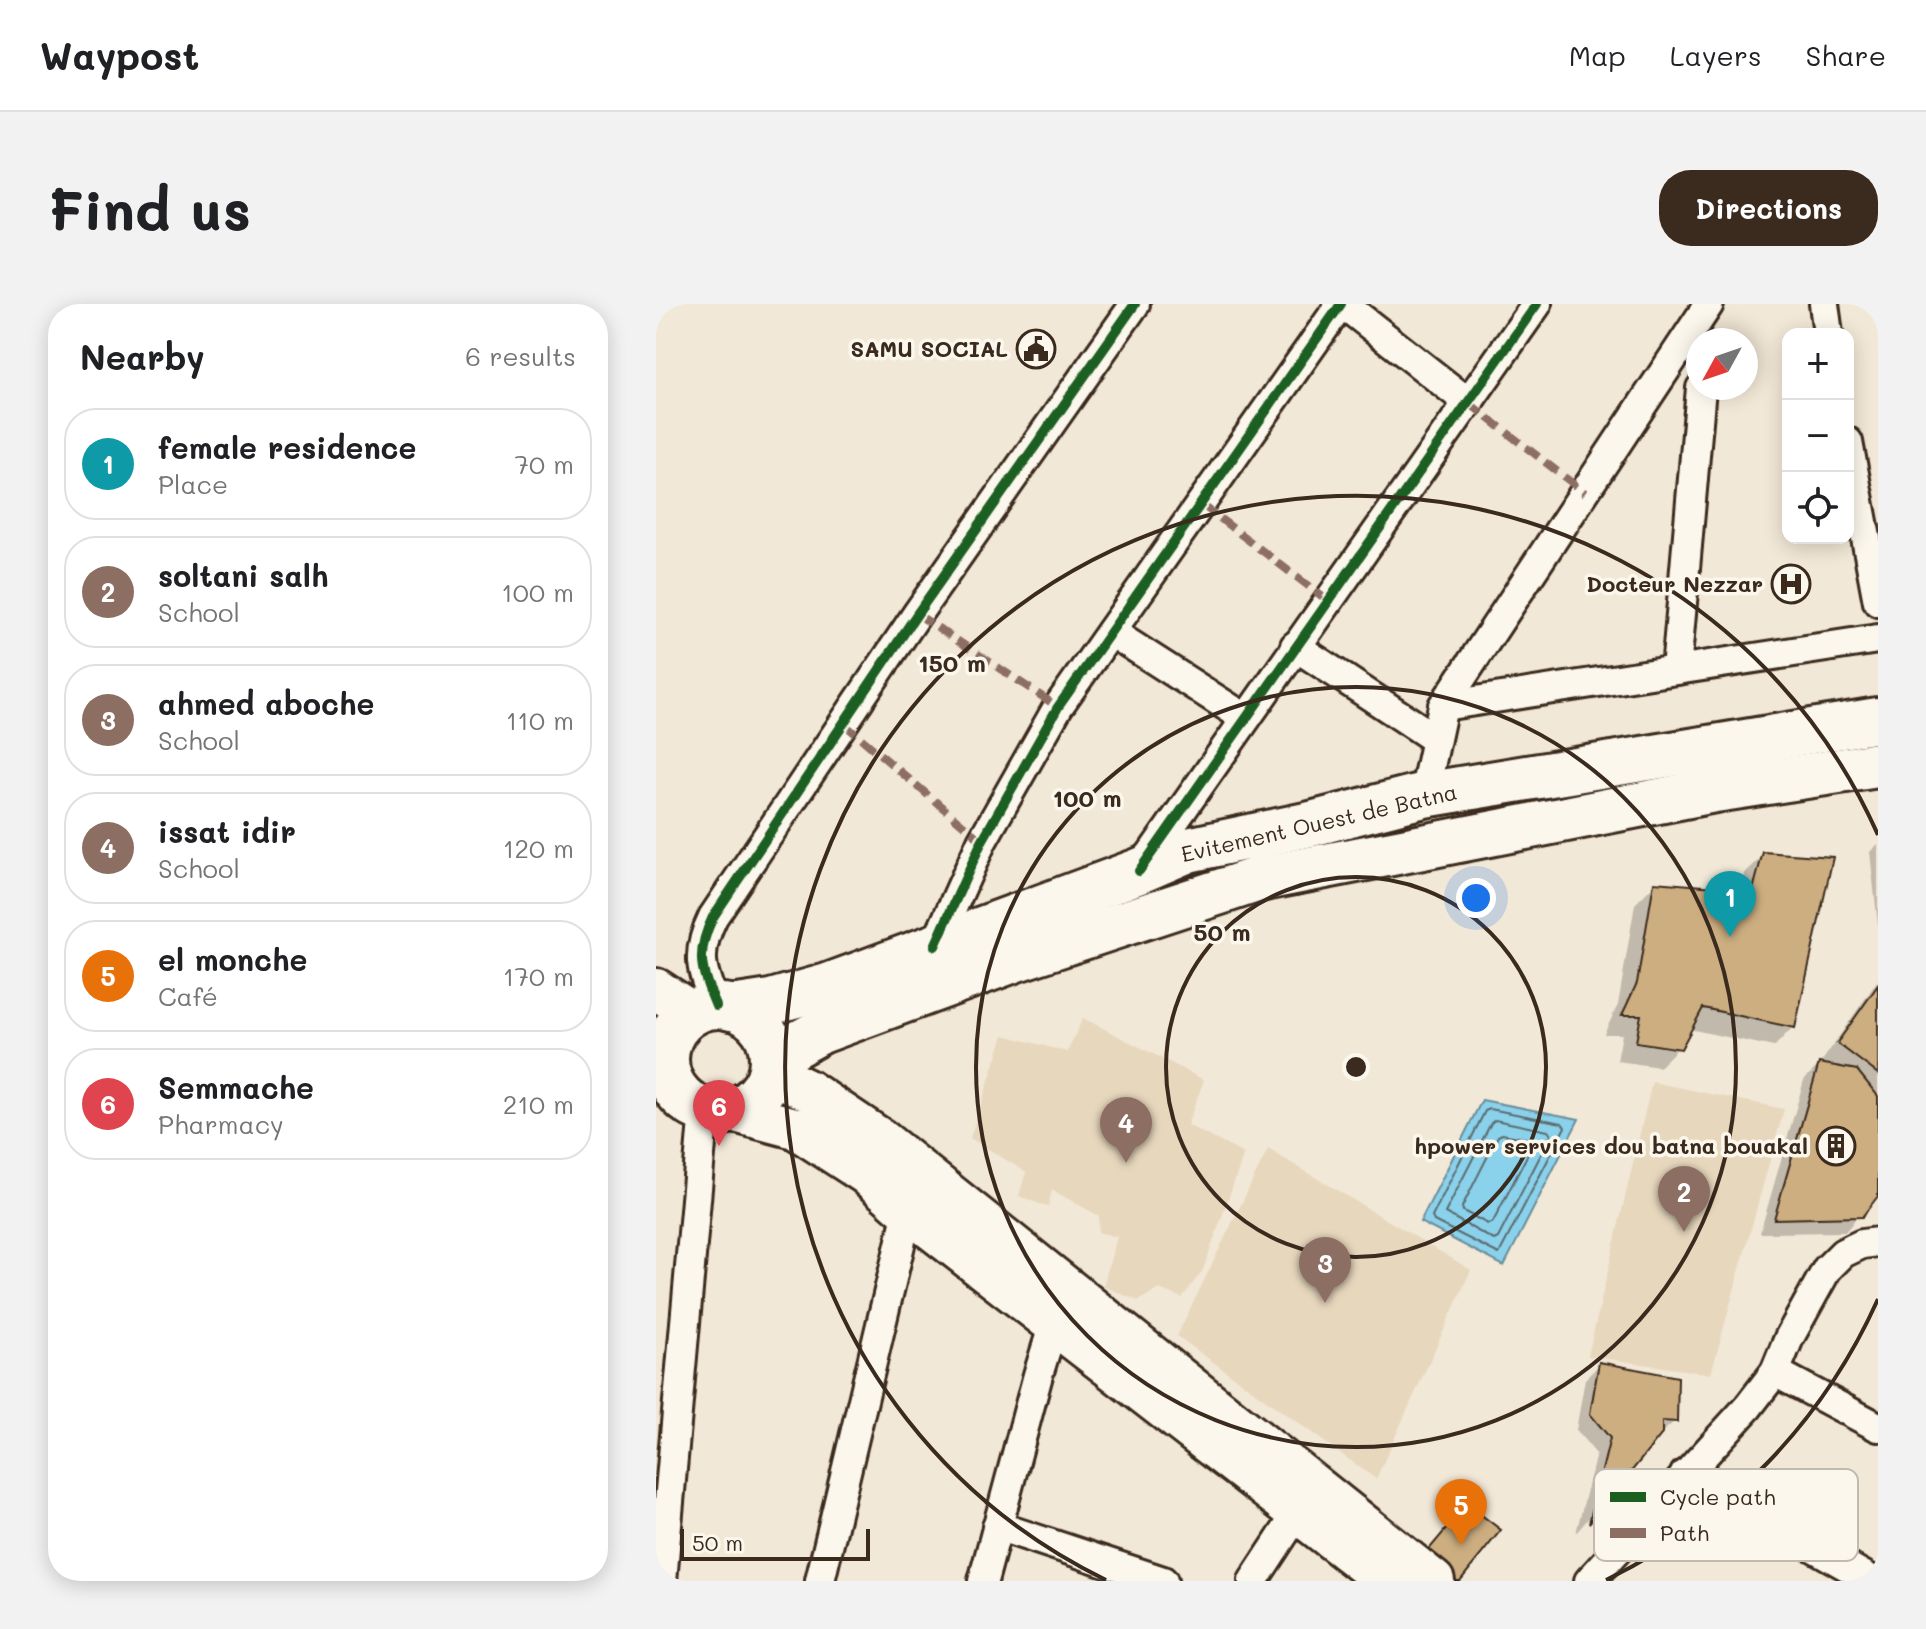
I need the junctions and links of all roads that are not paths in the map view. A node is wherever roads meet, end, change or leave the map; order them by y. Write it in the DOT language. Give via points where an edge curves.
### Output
graph roads {
  1 [pos="1135,304"];
  2 [pos="1342,304"];
  3 [pos="1537,304"];
  4 [pos="1709,304"];
  5 [pos="1824,304"];
  6 [pos="1707,328"];
  7 [pos="1827,328"];
  8 [pos="1700,400"];
  9 [pos="1469,403"];
  10 [pos="1854,472"];
  11 [pos="1878,602"];
  12 [pos="1111,632"];
  13 [pos="1878,639"];
  14 [pos="1295,646"];
  15 [pos="1676,670"];
  16 [pos="1443,706"];
  17 [pos="1245,718"];
  18 [pos="1878,720"];
  19 [pos="1434,738"];
  20 [pos="1867,774"];
  21 [pos="1424,795"];
  22 [pos="1139,871"];
  23 [pos="935,946"];
  24 [pos="656,989"];
  25 [pos="685,1026"];
  26 [pos="771,1065"];
  27 [pos="695,1111"];
  28 [pos="908,1211"];
  29 [pos="1878,1242"];
  30 [pos="1054,1323"];
  31 [pos="1775,1372"];
  32 [pos="1878,1427"];
  33 [pos="1690,1469"];
  34 [pos="1306,1500"];
  35 [pos="997,1526"];
  36 [pos="1607,1561"];
  37 [pos="1838,1561"];
  38 [pos="662,1581"];
  39 [pos="820,1581"];
  40 [pos="983,1581"];
  41 [pos="1163,1581"];
  42 [pos="1253,1581"];
  43 [pos="1386,1581"];
  44 [pos="1434,1581"];
  45 [pos="1589,1581"];
  46 [pos="1873,1581"];
  1 -- 25 [label="street" via="713,917 700,957 703,973"];
  2 -- 9 [label="street"];
  2 -- 12 [label="street"];
  3 -- 9 [label="street"];
  4 -- 6 [label="street"];
  4 -- 16 [label="street"];
  5 -- 7 [label="street"];
  8 -- 15 [label="street"];
  9 -- 14 [label="street"];
  10 -- 11 [label="street"];
  12 -- 17 [label="street"];
  12 -- 23 [label="street" via="1058,707 982,841"];
  13 -- 15 [label="street"];
  14 -- 17 [label="street"];
  14 -- 19 [label="street"];
  15 -- 16 [label="street"];
  16 -- 19 [label="street"];
  17 -- 22 [label="street"];
  18 -- 21 [label="highway, Evitement Ouest de Batna"];
  19 -- 21 [label="street"];
  20 -- 26 [label="highway, Evitement Ouest de Batna" via="1685,796 1259,879 1016,959 821,1031"];
  21 -- 22 [label="highway, Evitement Ouest de Batna" via="1188,850"];
  22 -- 23 [label="highway, Evitement Ouest de Batna"];
  23 -- 25 [label="highway, Evitement Ouest de Batna" via="828,986"];
  24 -- 25 [label="main road"];
  25 -- 26 [label="highway" via="756,1022 770,1045"];
  25 -- 27 [label="highway" via="666,1064 678,1093"];
  26 -- 27 [label="highway" via="756,1097 745,1106"];
  26 -- 34 [label="main road" via="879,1138"];
  27 -- 28 [label="main road" via="795,1128 866,1174"];
  27 -- 38 [label="street"];
  28 -- 30 [label="main road"];
  28 -- 39 [label="street"];
  29 -- 31 [label="street" via="1843,1253 1827,1269"];
  30 -- 34 [label="main road"];
  30 -- 35 [label="street"];
  31 -- 32 [label="street"];
  31 -- 33 [label="street"];
  34 -- 42 [label="street"];
  34 -- 43 [label="main road"];
  34 -- 44 [label="main road"];
  35 -- 40 [label="street"];
  35 -- 41 [label="street"];
  36 -- 45 [label="street"];
  37 -- 46 [label="street"];
}
